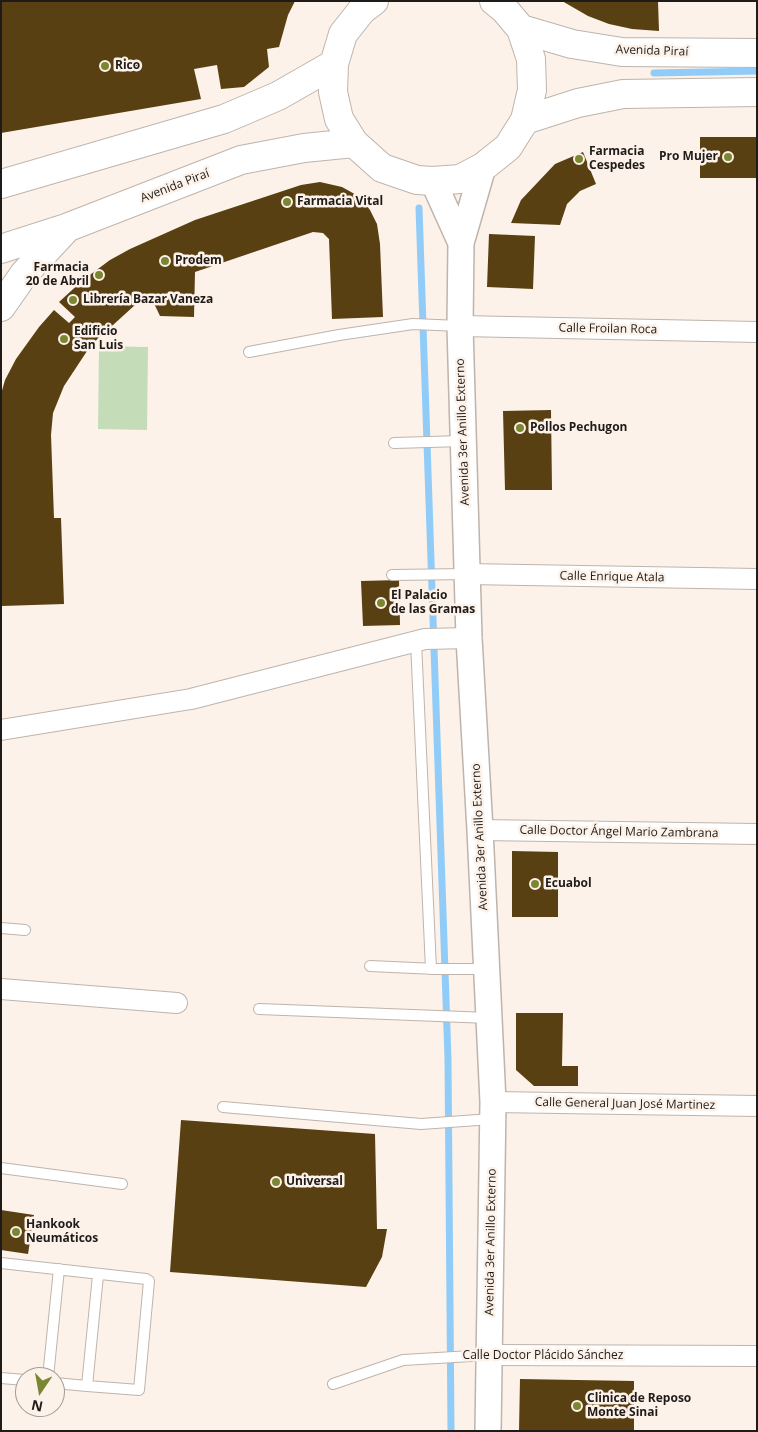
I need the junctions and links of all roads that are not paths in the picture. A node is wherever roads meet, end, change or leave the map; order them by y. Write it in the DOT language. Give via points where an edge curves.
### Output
graph roads {
  1 [pos="374,1"];
  2 [pos="494,1"];
  3 [pos="520,30"];
  4 [pos="622,52"];
  5 [pos="757,53"];
  6 [pos="334,64"];
  7 [pos="757,92"];
  8 [pos="623,94"];
  9 [pos="525,120"];
  10 [pos="354,143"];
  11 [pos="68,165"];
  12 [pos="1,167"];
  13 [pos="483,168"];
  14 [pos="433,181"];
  15 [pos="1,184"];
  16 [pos="66,228"];
  17 [pos="462,243"];
  18 [pos="1,249"];
  19 [pos="1,307"];
  20 [pos="452,326"];
  21 [pos="757,332"];
  22 [pos="250,352"];
  23 [pos="454,441"];
  24 [pos="394,443"];
  25 [pos="459,574"];
  26 [pos="392,575"];
  27 [pos="757,579"];
  28 [pos="462,638"];
  29 [pos="420,641"];
  30 [pos="1,730"];
  31 [pos="480,830"];
  32 [pos="757,834"];
  33 [pos="1,928"];
  34 [pos="25,930"];
  35 [pos="370,966"];
  36 [pos="433,969"];
  37 [pos="476,969"];
  38 [pos="1,989"];
  39 [pos="177,1003"];
  40 [pos="259,1009"];
  41 [pos="478,1018"];
  42 [pos="757,1106"];
  43 [pos="223,1107"];
  44 [pos="485,1114"];
  45 [pos="1,1168"];
  46 [pos="122,1184"];
  47 [pos="1,1263"];
  48 [pos="59,1269"];
  49 [pos="98,1274"];
  50 [pos="480,1356"];
  51 [pos="757,1356"];
  52 [pos="49,1367"];
  53 [pos="1,1378"];
  54 [pos="15,1379"];
  55 [pos="65,1384"];
  56 [pos="333,1384"];
  57 [pos="87,1386"];
  58 [pos="488,1431"];
  1 -- 6 [label="main road" via="362,10 344,34"];
  2 -- 3 [label="main road"];
  3 -- 4 [label="main road, Avenida Piraí" via="572,44"];
  3 -- 9 [label="main road" via="531,59 532,90"];
  4 -- 5 [label="main road, Avenida Piraí"];
  4 -- 8 [label="main road" via="618,73"];
  6 -- 10 [label="main road" via="333,92 339,119"];
  6 -- 11 [label="main road" via="278,96 224,119"];
  7 -- 8 [label="main road"];
  8 -- 9 [label="main road" via="578,103"];
  9 -- 13 [label="main road" via="508,147"];
  10 -- 14 [label="main road" via="382,168 416,180"];
  10 -- 16 [label="main road, Avenida Piraí" via="241,160"];
  11 -- 12 [label="main road" via="34,171"];
  11 -- 15 [label="main road"];
  13 -- 14 [label="main road" via="460,179"];
  13 -- 17 [label="street, Avenida 3er Anillo Externo"];
  14 -- 17 [label="street, Avenida 3er Anillo Externo"];
  16 -- 18 [label="main road, Avenida Piraí"];
  16 -- 19 [label="main road" via="24,274"];
  17 -- 20 [label="street, Avenida 3er Anillo Externo"];
  20 -- 21 [label="street, Calle Froilan Roca"];
  20 -- 22 [label="lane" via="413,324"];
  20 -- 23 [label="street, Avenida 3er Anillo Externo"];
  23 -- 24 [label="lane"];
  23 -- 25 [label="street, Avenida 3er Anillo Externo"];
  25 -- 26 [label="lane"];
  25 -- 27 [label="street, Calle Enrique Atala"];
  25 -- 28 [label="street, Avenida 3er Anillo Externo"];
  28 -- 29 [label="street"];
  28 -- 31 [label="street, Avenida 3er Anillo Externo"];
  29 -- 30 [label="street" via="192,699"];
  29 -- 36 [label="lane"];
  31 -- 32 [label="street, Calle Doctor Ángel Mario Zambrana"];
  31 -- 37 [label="street, Avenida 3er Anillo Externo"];
  33 -- 34 [label="lane"];
  35 -- 36 [label="lane"];
  36 -- 37 [label="lane"];
  37 -- 41 [label="street, Avenida 3er Anillo Externo"];
  38 -- 39 [label="street"];
  40 -- 41 [label="lane"];
  41 -- 44 [label="street, Avenida 3er Anillo Externo"];
  42 -- 44 [label="street, Calle General Juan José Martinez"];
  43 -- 44 [label="lane" via="421,1124"];
  44 -- 50 [label="street, Avenida 3er Anillo Externo"];
  45 -- 46 [label="lane"];
  47 -- 48 [label="lane"];
  48 -- 49 [label="lane"];
  48 -- 52 [label="lane"];
  49 -- 57 [label="lane"];
  49 -- 57 [label="lane" via="149,1281 140,1388 136,1391"];
  50 -- 51 [label="street, Calle Doctor Plácido Sánchez"];
  50 -- 56 [label="lane, Calle Doctor Plácido Sánchez" via="403,1360"];
  50 -- 58 [label="street, Avenida 3er Anillo Externo"];
  53 -- 54 [label="lane"];
  55 -- 57 [label="lane"];
}
